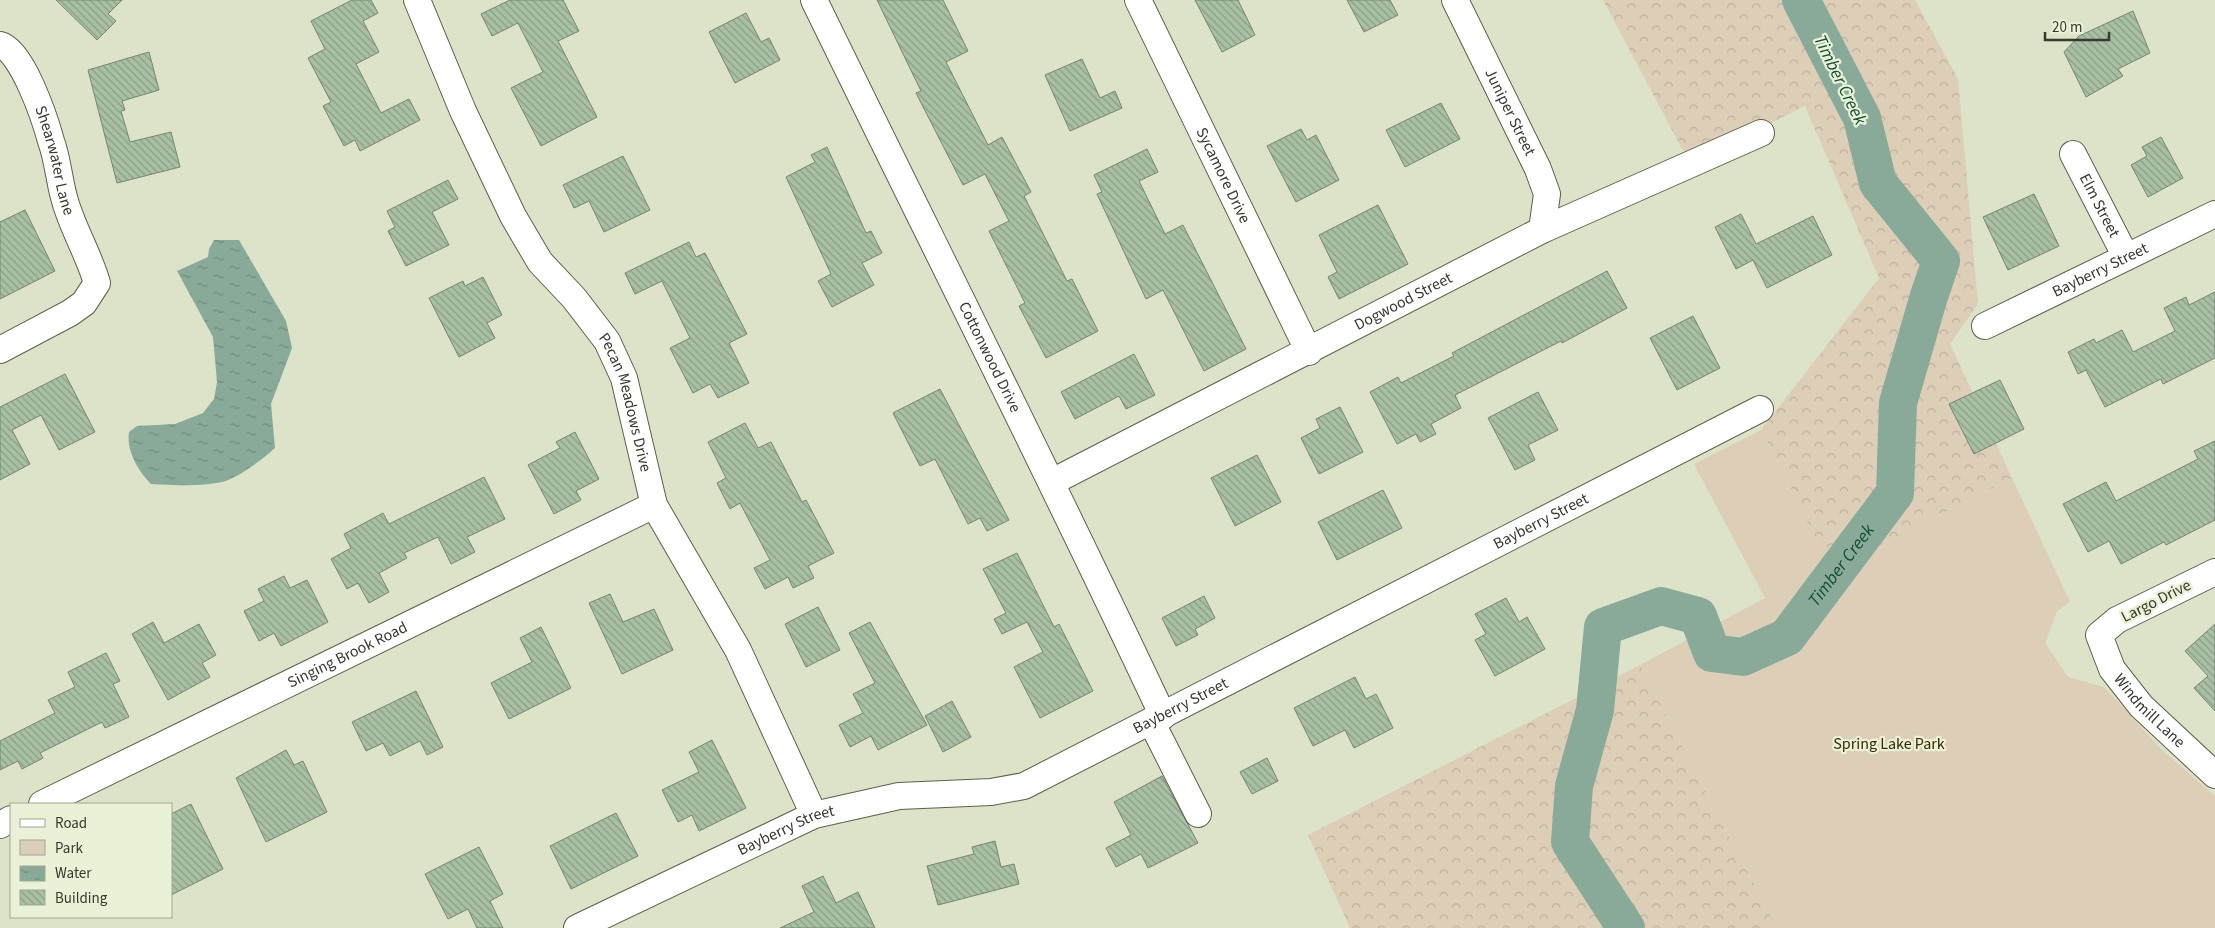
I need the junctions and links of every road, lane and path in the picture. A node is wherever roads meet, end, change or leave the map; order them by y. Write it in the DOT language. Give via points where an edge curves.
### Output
graph roads {
  1 [pos="417,0"];
  2 [pos="814,0"];
  3 [pos="1138,0"];
  4 [pos="1455,0"];
  5 [pos="1,45"];
  6 [pos="1761,132"];
  7 [pos="2073,154"];
  8 [pos="2215,214"];
  9 [pos="1542,230"];
  10 [pos="2126,257"];
  11 [pos="1985,326"];
  12 [pos="0,350"];
  13 [pos="1309,352"];
  14 [pos="1760,409"];
  15 [pos="1052,482"];
  16 [pos="654,505"];
  17 [pos="2215,572"];
  18 [pos="2100,635"];
  19 [pos="1157,718"];
  20 [pos="2215,775"];
  21 [pos="44,803"];
  22 [pos="1198,814"];
  23 [pos="814,815"];
  24 [pos="577,928"];
  1 -- 16 [label="street, Pecan Meadows Drive" via="513,216 540,262 574,298 607,341 624,378"];
  2 -- 15 [label="street, Cottonwood Drive" via="984,350"];
  3 -- 13 [label="street, Sycamore Drive"];
  4 -- 9 [label="street, Juniper Street" via="1538,169 1547,194"];
  5 -- 12 [label="street, Shearwater Lane" via="18,60 36,100 52,142 65,201 97,283 84,303 70,313"];
  6 -- 9 [label="street, Dogwood Street"];
  7 -- 10 [label="street, Elm Street"];
  8 -- 10 [label="street, Bayberry Street"];
  9 -- 13 [label="street, Dogwood Street"];
  10 -- 11 [label="street, Bayberry Street"];
  13 -- 15 [label="street, Dogwood Street"];
  14 -- 19 [label="street, Bayberry Street"];
  15 -- 19 [label="street, Cottonwood Drive"];
  16 -- 21 [label="street, Singing Brook Road"];
  16 -- 23 [label="street, Pecan Meadows Drive" via="738,650"];
  17 -- 18 [label="street, Largo Drive" via="2117,620"];
  18 -- 20 [label="street, Windmill Lane" via="2112,669 2141,706"];
  19 -- 22 [label="street, Cottonwood Drive"];
  19 -- 23 [label="street, Bayberry Street" via="1024,786 991,792 899,796"];
  23 -- 24 [label="street, Bayberry Street"];
}
